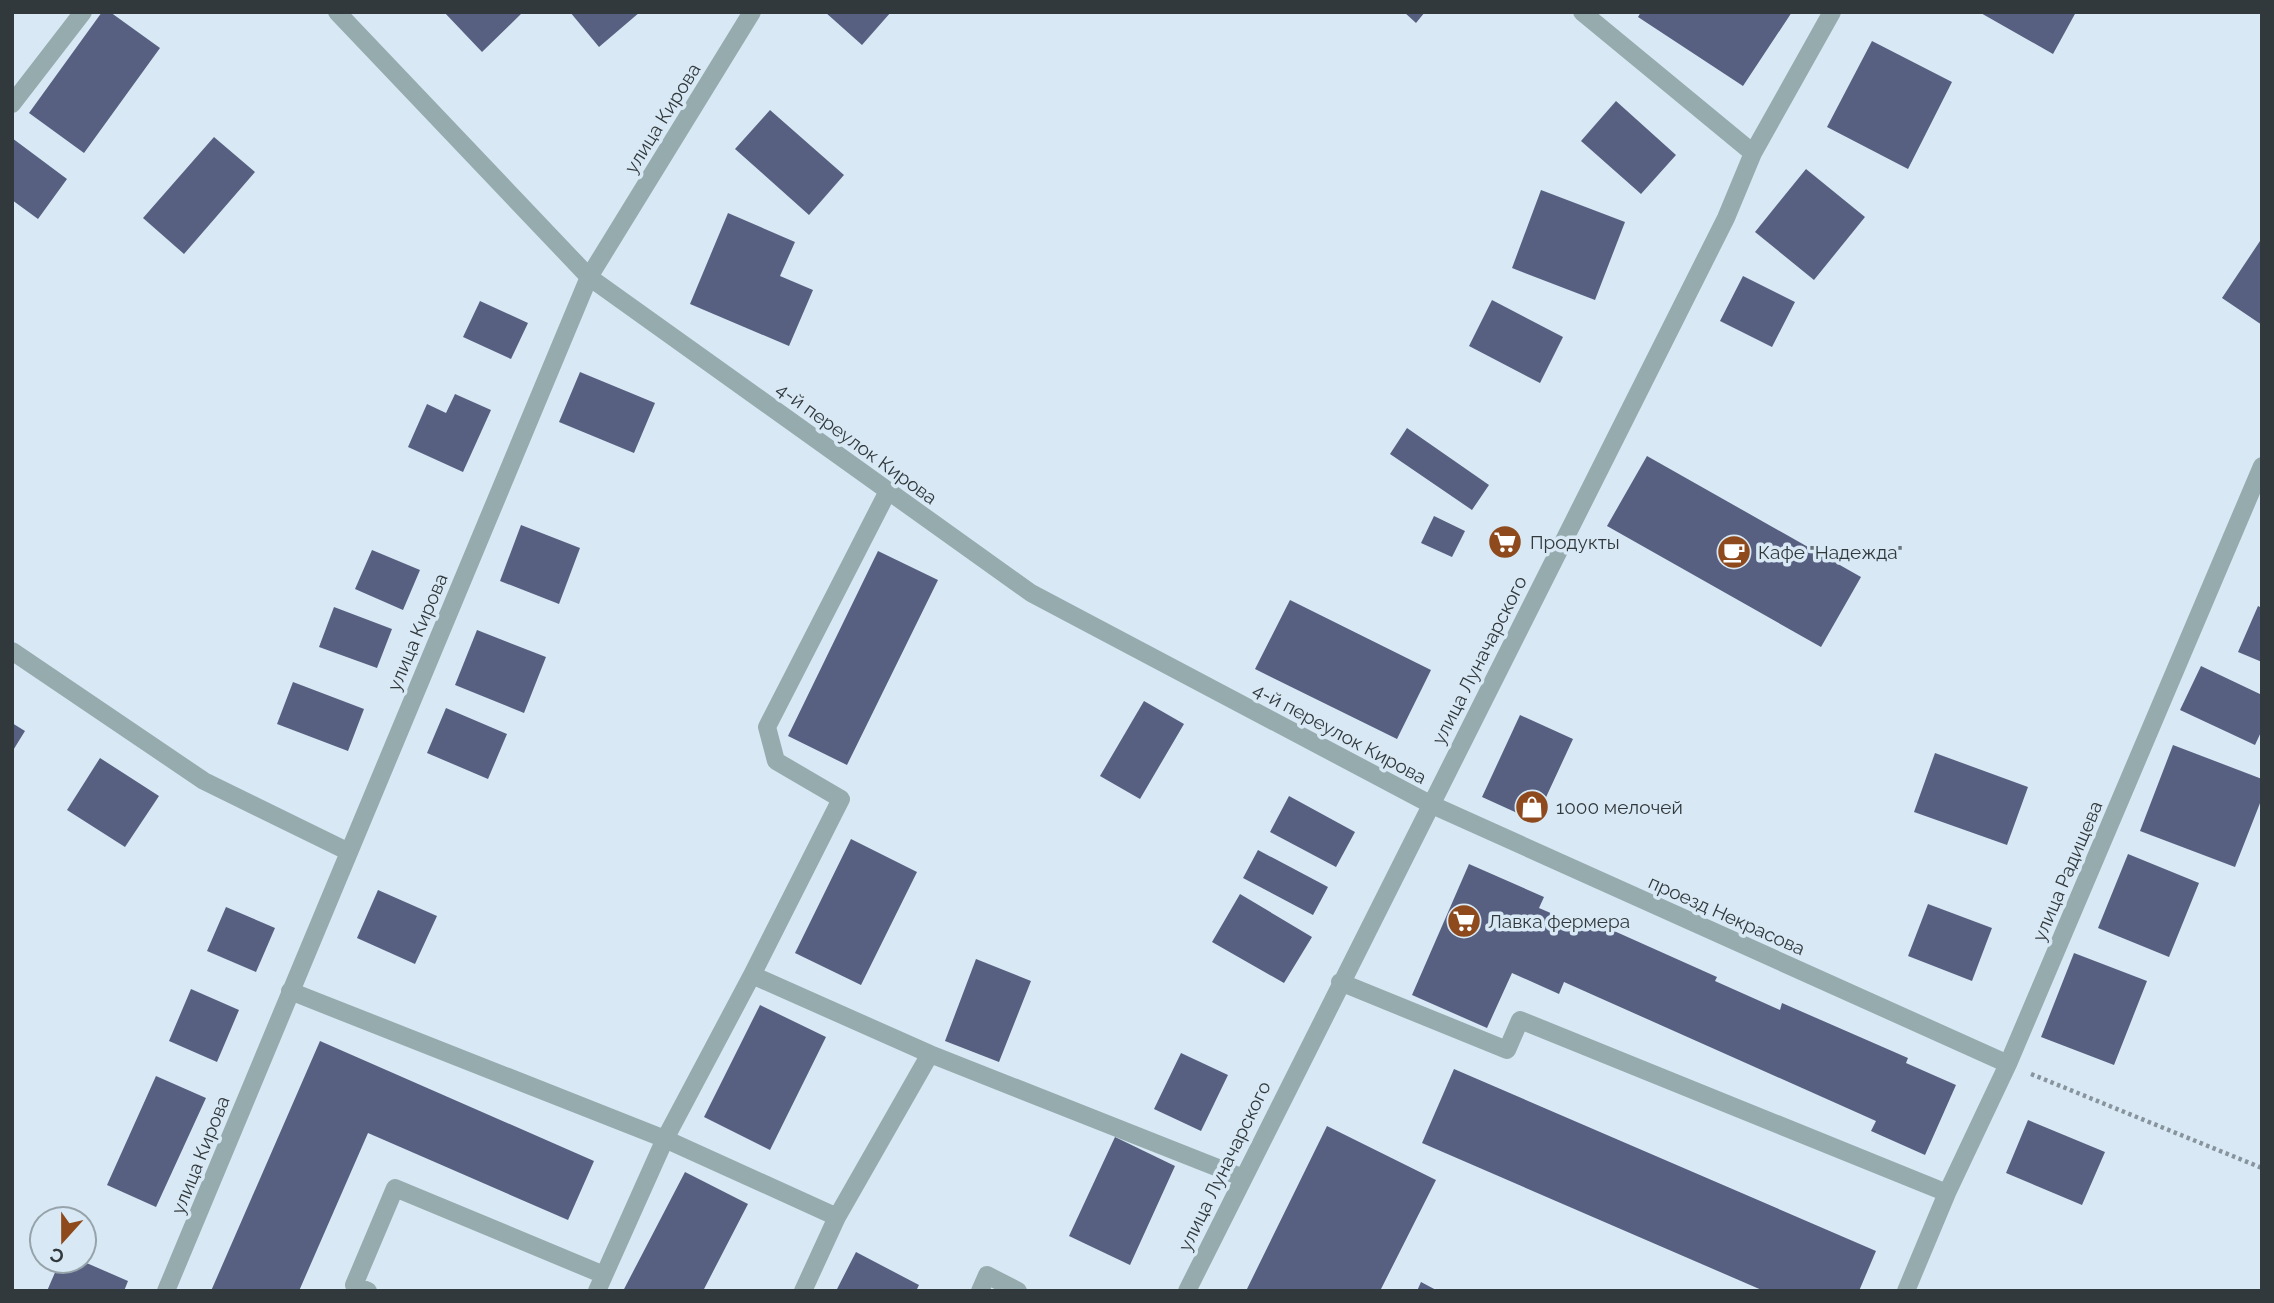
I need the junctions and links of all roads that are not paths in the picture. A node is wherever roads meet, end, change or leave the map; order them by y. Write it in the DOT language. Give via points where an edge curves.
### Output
graph roads {
  1 [pos="83,12"];
  2 [pos="337,12"];
  3 [pos="752,12"];
  4 [pos="1582,12"];
  5 [pos="1832,12"];
  6 [pos="12,104"];
  7 [pos="1753,153"];
  8 [pos="589,277"];
  9 [pos="2262,466"];
  10 [pos="888,491"];
  11 [pos="12,651"];
  12 [pos="1430,804"];
  13 [pos="347,851"];
  14 [pos="752,975"];
  15 [pos="1340,982"];
  16 [pos="290,991"];
  17 [pos="930,1054"];
  18 [pos="2008,1064"];
  19 [pos="665,1139"];
  20 [pos="1241,1177"];
  21 [pos="1947,1193"];
  22 [pos="837,1217"];
  23 [pos="601,1283"];
  24 [pos="166,1291"];
  25 [pos="368,1291"];
  26 [pos="803,1291"];
  27 [pos="979,1291"];
  28 [pos="1018,1291"];
  29 [pos="1186,1291"];
  30 [pos="1906,1291"];
  1 -- 6 [label="street"];
  2 -- 8 [label="street, 4-й переулок Кирова"];
  3 -- 8 [label="street, улица Кирова"];
  4 -- 7 [label="street"];
  5 -- 7 [label="street, улица Луначарского"];
  7 -- 12 [label="street, улица Луначарского" via="1726,218"];
  8 -- 10 [label="street, 4-й переулок Кирова"];
  8 -- 13 [label="street, улица Кирова"];
  9 -- 18 [label="street, улица Радищева"];
  10 -- 12 [label="street, 4-й переулок Кирова" via="1031,593"];
  10 -- 14 [label="street" via="767,727 776,761 841,799"];
  11 -- 13 [label="street" via="204,781"];
  12 -- 15 [label="street, улица Луначарского"];
  12 -- 18 [label="street, проезд Некрасова"];
  13 -- 16 [label="street, улица Кирова"];
  14 -- 17 [label="street"];
  14 -- 19 [label="street"];
  15 -- 20 [label="street, улица Луначарского"];
  15 -- 21 [label="street" via="1507,1051 1520,1020"];
  16 -- 19 [label="street"];
  16 -- 24 [label="street, улица Кирова"];
  17 -- 20 [label="street"];
  17 -- 22 [label="street"];
  18 -- 21 [label="street, улица Радищева"];
  19 -- 22 [label="street"];
  19 -- 23 [label="street"];
  20 -- 29 [label="street, улица Луначарского"];
  21 -- 30 [label="street, улица Радищева"];
  22 -- 26 [label="street"];
  23 -- 25 [label="street" via="395,1188 355,1285"];
  27 -- 28 [label="street" via="987,1275"];
}
